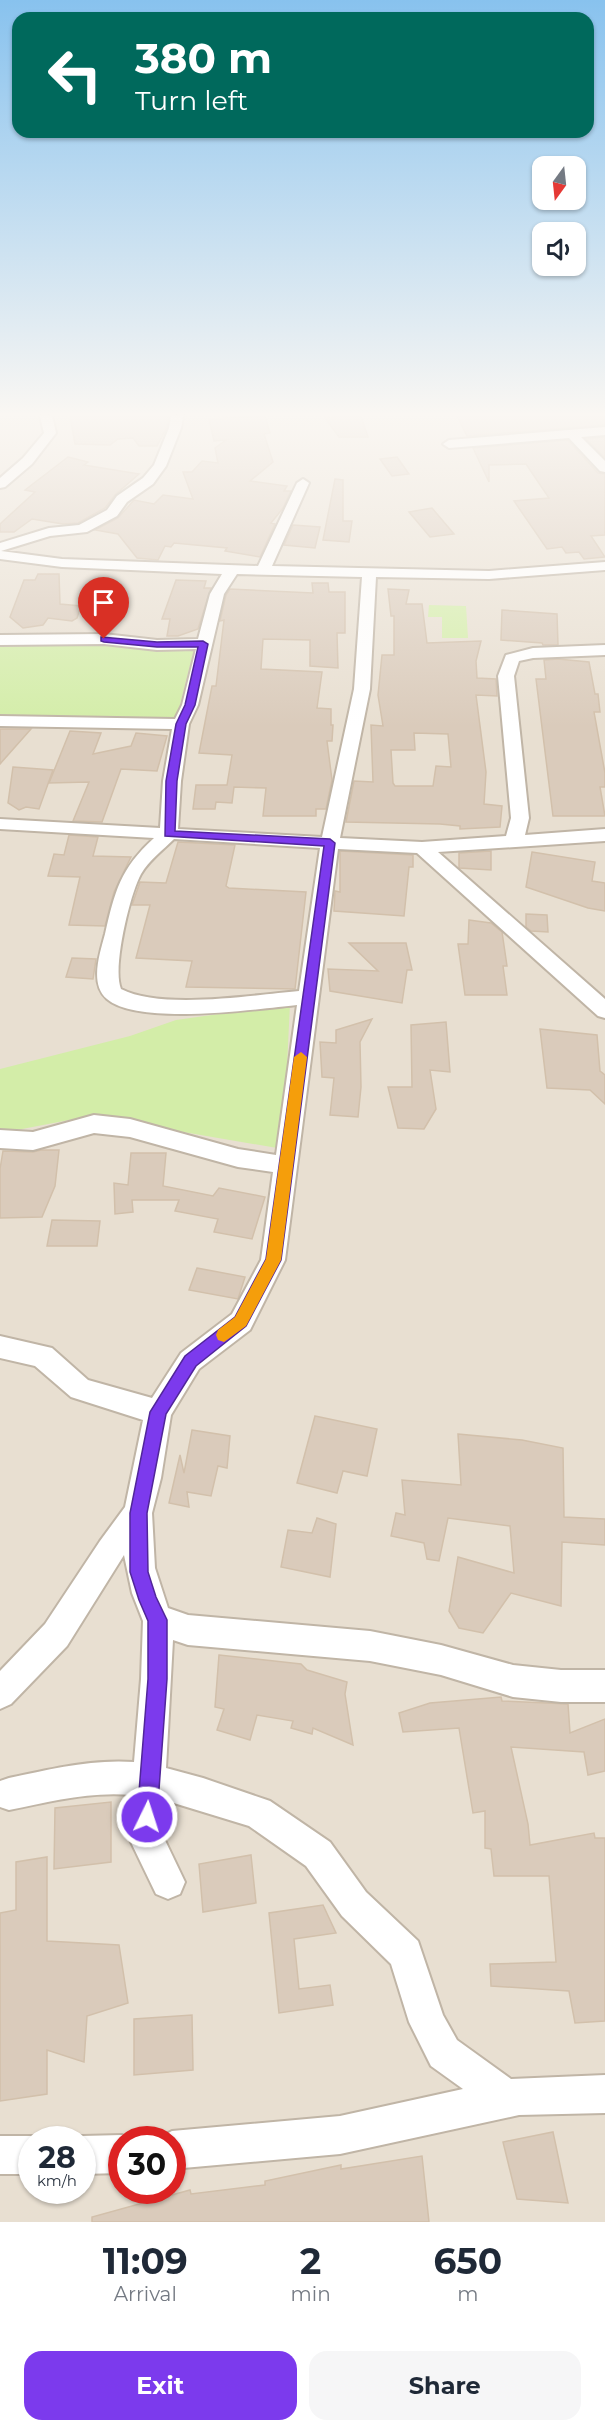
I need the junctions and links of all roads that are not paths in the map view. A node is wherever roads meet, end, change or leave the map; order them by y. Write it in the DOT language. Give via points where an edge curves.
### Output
graph roads {
  1 [pos="99,520"];
  2 [pos="286,520"];
  3 [pos="0,547"];
  4 [pos="0,555"];
  5 [pos="605,566"];
  6 [pos="231,570"];
  7 [pos="263,571"];
  8 [pos="369,573"];
  9 [pos="0,640"];
  10 [pos="203,644"];
  11 [pos="605,650"];
  12 [pos="0,721"];
  13 [pos="181,724"];
  14 [pos="0,824"];
  15 [pos="169,834"];
  16 [pos="605,835"];
  17 [pos="514,842"];
  18 [pos="330,843"];
  19 [pos="422,848"];
  20 [pos="309,997"];
  21 [pos="605,1011"];
  22 [pos="0,1139"];
  23 [pos="286,1165"];
  24 [pos="0,1347"];
  25 [pos="158,1412"];
  26 [pos="138,1513"];
  27 [pos="158,1620"];
  28 [pos="605,1686"];
  29 [pos="0,1693"];
  30 [pos="149,1780"];
  31 [pos="9,1794"];
  32 [pos="168,1882"];
  33 [pos="605,2094"];
  34 [pos="507,2099"];
  35 [pos="186,2149"];
  36 [pos="0,2155"];
  37 [pos="18,2155"];
  1 -- 3 [label="street" via="82,529 50,532"];
  2 -- 7 [label="street"];
  4 -- 6 [label="street" via="62,563"];
  5 -- 8 [label="street" via="489,575"];
  6 -- 7 [label="street"];
  6 -- 10 [label="street" via="217,594"];
  7 -- 8 [label="street"];
  8 -- 18 [label="street" via="362,689"];
  9 -- 10 [label="street" via="104,639 157,645"];
  10 -- 13 [label="street" via="190,705"];
  11 -- 17 [label="street" via="512,658 506,676 520,818"];
  12 -- 13 [label="street"];
  13 -- 15 [label="street"];
  14 -- 15 [label="street"];
  15 -- 18 [label="street"];
  15 -- 20 [label="street" via="132,874 108,966 109,988 115,996 135,1005 199,1006"];
  16 -- 17 [label="street"];
  17 -- 19 [label="street"];
  18 -- 19 [label="street"];
  18 -- 20 [label="street"];
  19 -- 21 [label="street"];
  20 -- 23 [label="street"];
  22 -- 23 [label="street" via="33,1141 94,1124 130,1128 238,1158"];
  23 -- 25 [label="street" via="273,1260 241,1322 190,1361"];
  24 -- 25 [label="street" via="43,1356 81,1389"];
  25 -- 26 [label="street"];
  26 -- 27 [label="street" via="139,1572"];
  26 -- 29 [label="street" via="56,1635"];
  27 -- 28 [label="street" via="188,1630 370,1646 441,1660 513,1681"];
  27 -- 30 [label="street"];
  30 -- 31 [label="street" via="115,1777 70,1781"];
  30 -- 32 [label="street" via="145,1836"];
  30 -- 34 [label="street" via="258,1814 318,1854 354,1904 406,1953 427,2022 444,2053"];
  33 -- 34 [label="street"];
  34 -- 35 [label="street" via="340,2135"];
  36 -- 37 [label="street"];
}
